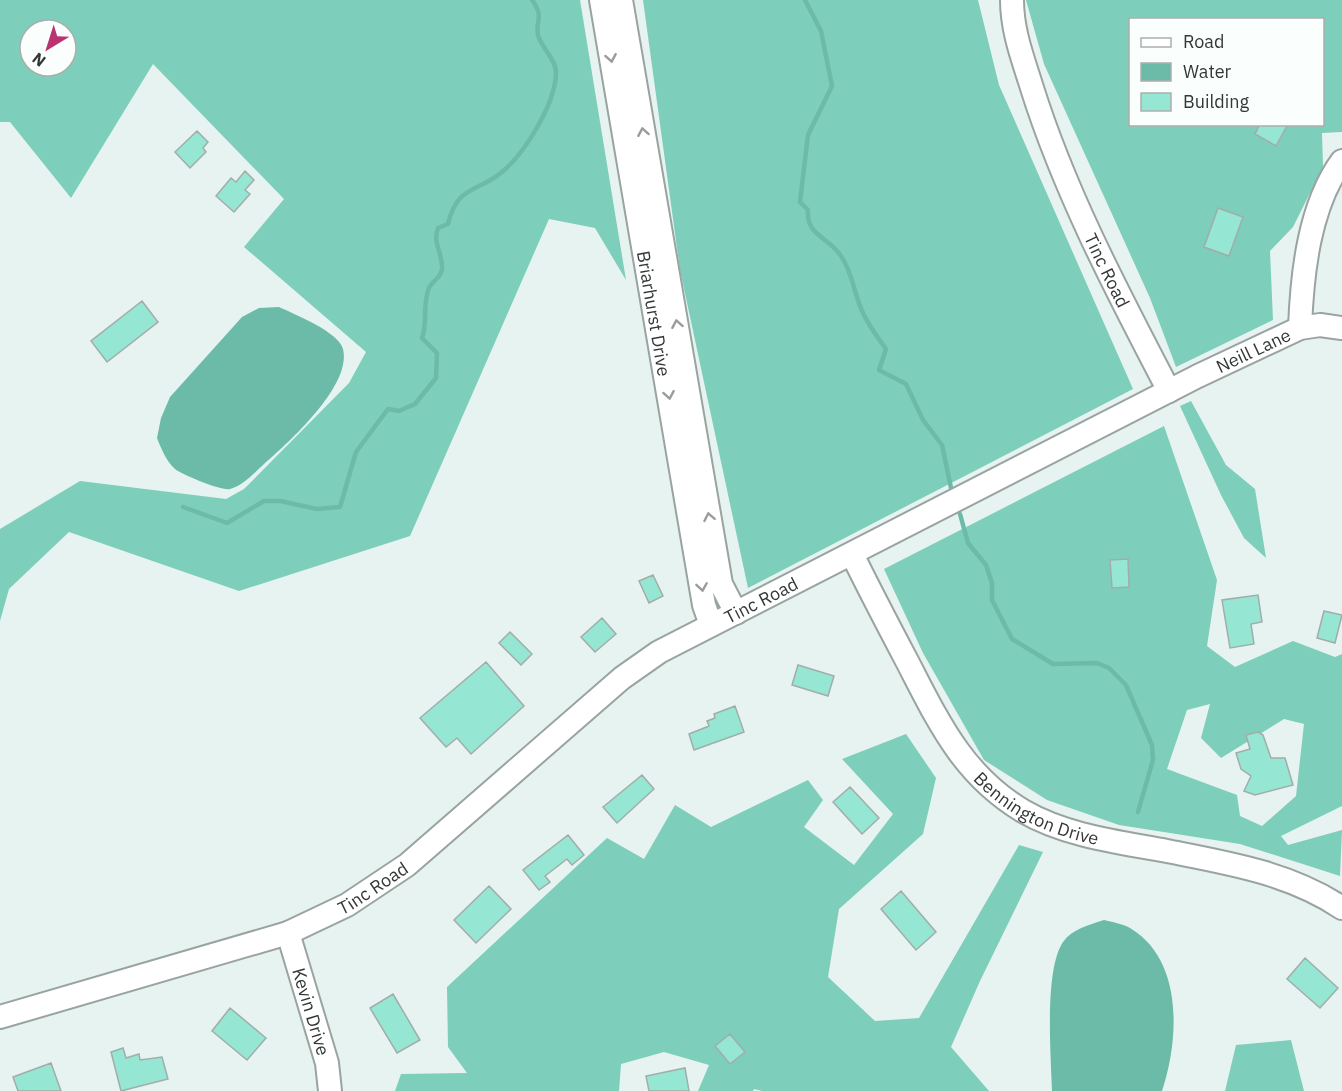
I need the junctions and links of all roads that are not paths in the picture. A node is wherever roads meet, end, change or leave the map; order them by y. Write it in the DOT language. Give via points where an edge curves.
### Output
graph roads {
  1 [pos="601,0"];
  2 [pos="621,0"];
  3 [pos="1012,0"];
  4 [pos="1342,161"];
  5 [pos="1300,328"];
  6 [pos="1342,328"];
  7 [pos="1169,391"];
  8 [pos="852,554"];
  9 [pos="736,613"];
  10 [pos="711,625"];
  11 [pos="1342,908"];
  12 [pos="288,933"];
  13 [pos="0,1017"];
  14 [pos="330,1091"];
  1 -- 10 [label="street, Briarhurst Drive, one-way" via="704,605"];
  9 -- 2 [label="street, Briarhurst Drive, one-way" via="721,584"];
  3 -- 7 [label="street, Tinc Road" via="1015,33 1052,148"];
  4 -- 5 [label="street" via="1319,208 1301,290"];
  5 -- 6 [label="street, Neill Lane"];
  5 -- 7 [label="street, Neill Lane"];
  7 -- 8 [label="street, Tinc Road"];
  8 -- 9 [label="street, Tinc Road"];
  8 -- 11 [label="street, Bennington Drive" via="937,721 956,751 998,793 1023,811 1053,824 1268,872 1321,894"];
  9 -- 10 [label="street, Tinc Road"];
  10 -- 12 [label="street, Tinc Road" via="659,652 622,678 392,877 340,909"];
  12 -- 13 [label="street, Tinc Road"];
  12 -- 14 [label="street, Kevin Drive" via="327,1063"];
}
